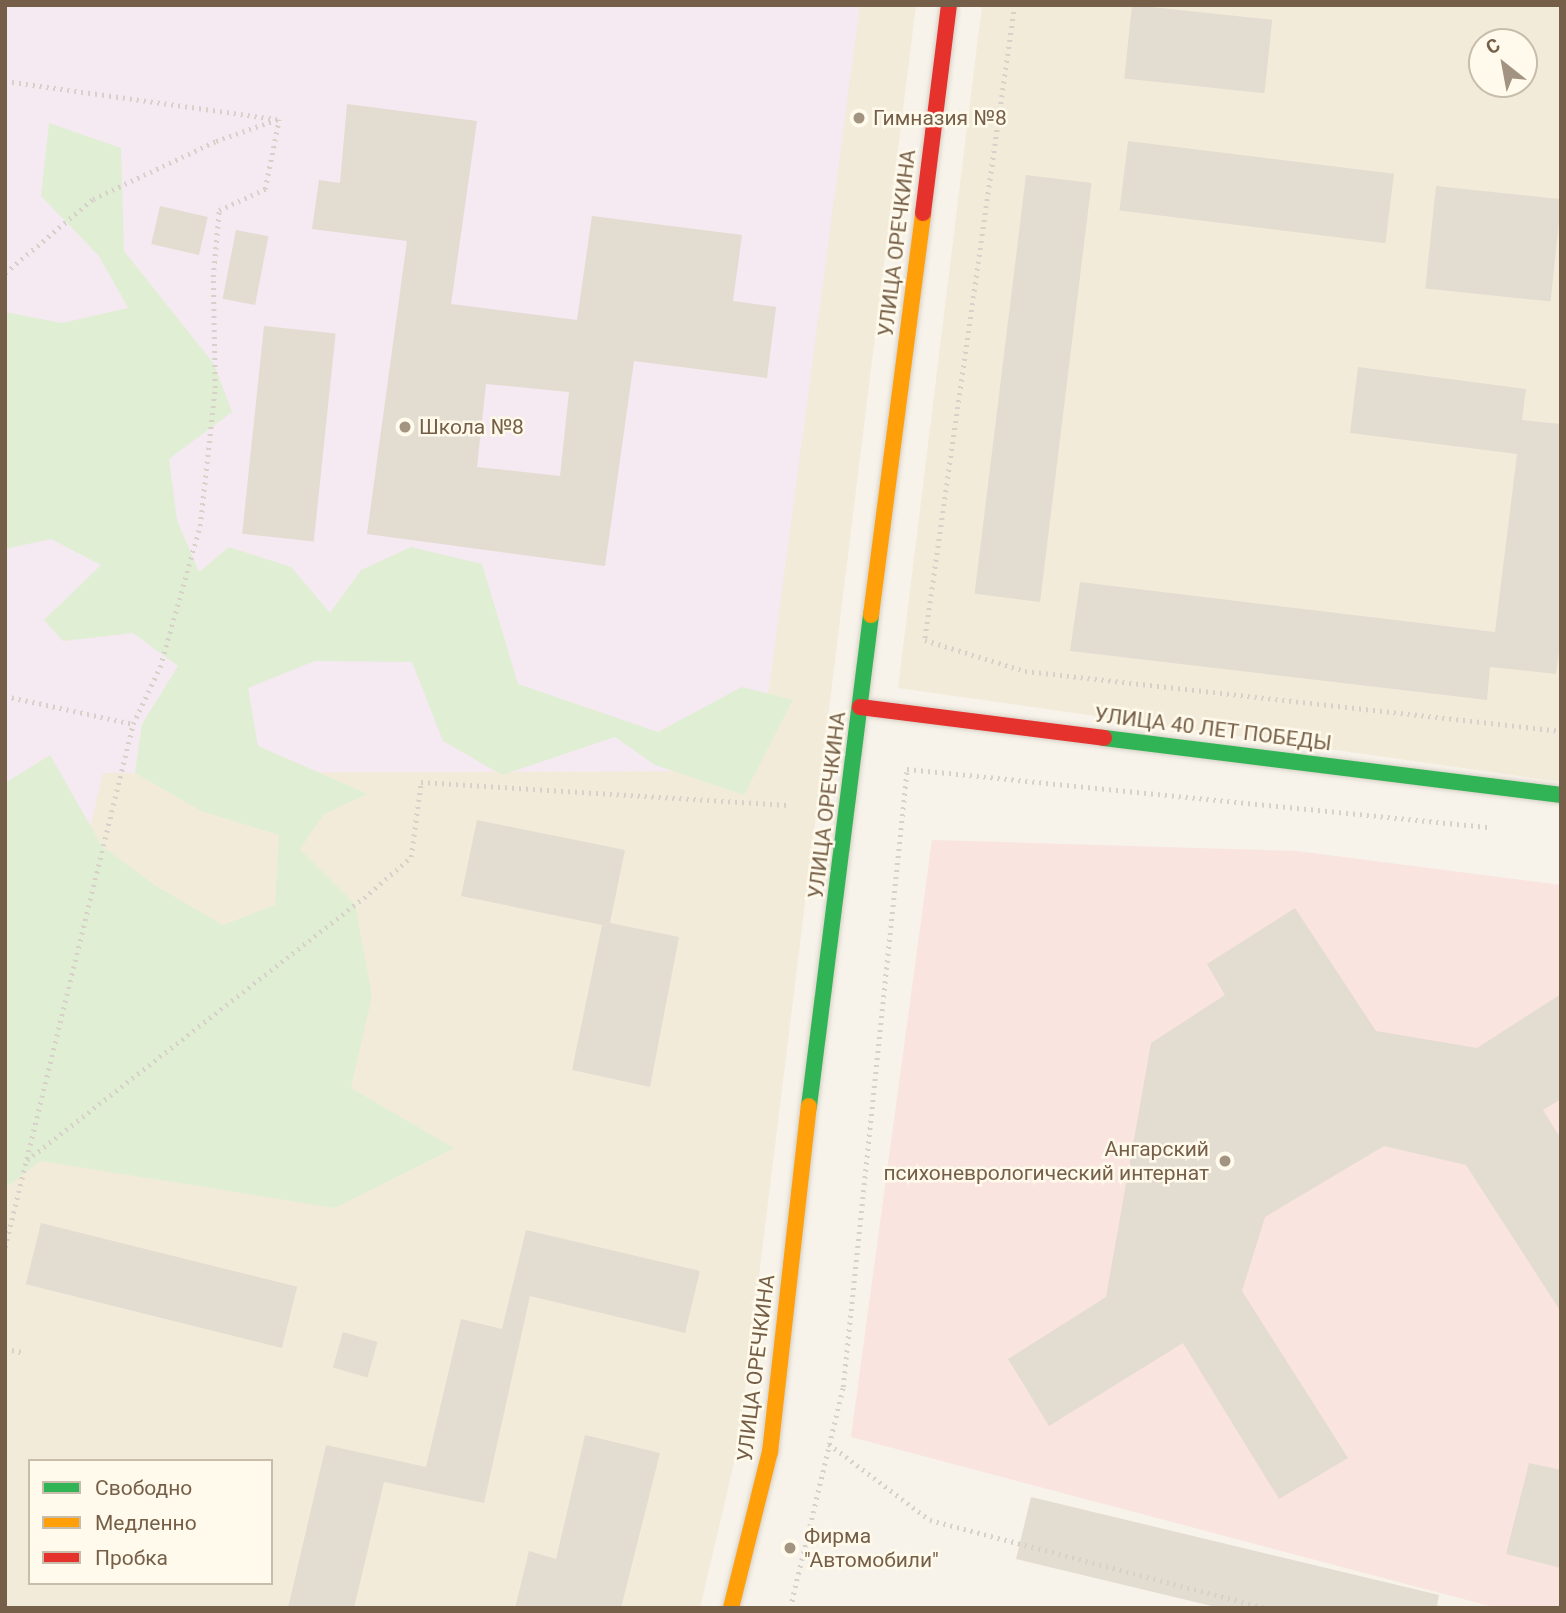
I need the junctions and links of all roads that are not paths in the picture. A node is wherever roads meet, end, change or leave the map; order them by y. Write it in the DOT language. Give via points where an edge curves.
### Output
graph roads {
  1 [pos="949,5"];
  2 [pos="860,707"];
  3 [pos="1561,795"];
  4 [pos="731,1608"];
  1 -- 2 [label="street, УЛИЦА ОРЕЧКИНА"];
  2 -- 3 [label="street, УЛИЦА 40 ЛЕТ ПОБЕДЫ"];
  2 -- 4 [label="street, УЛИЦА ОРЕЧКИНА" via="770,1451"];
}
